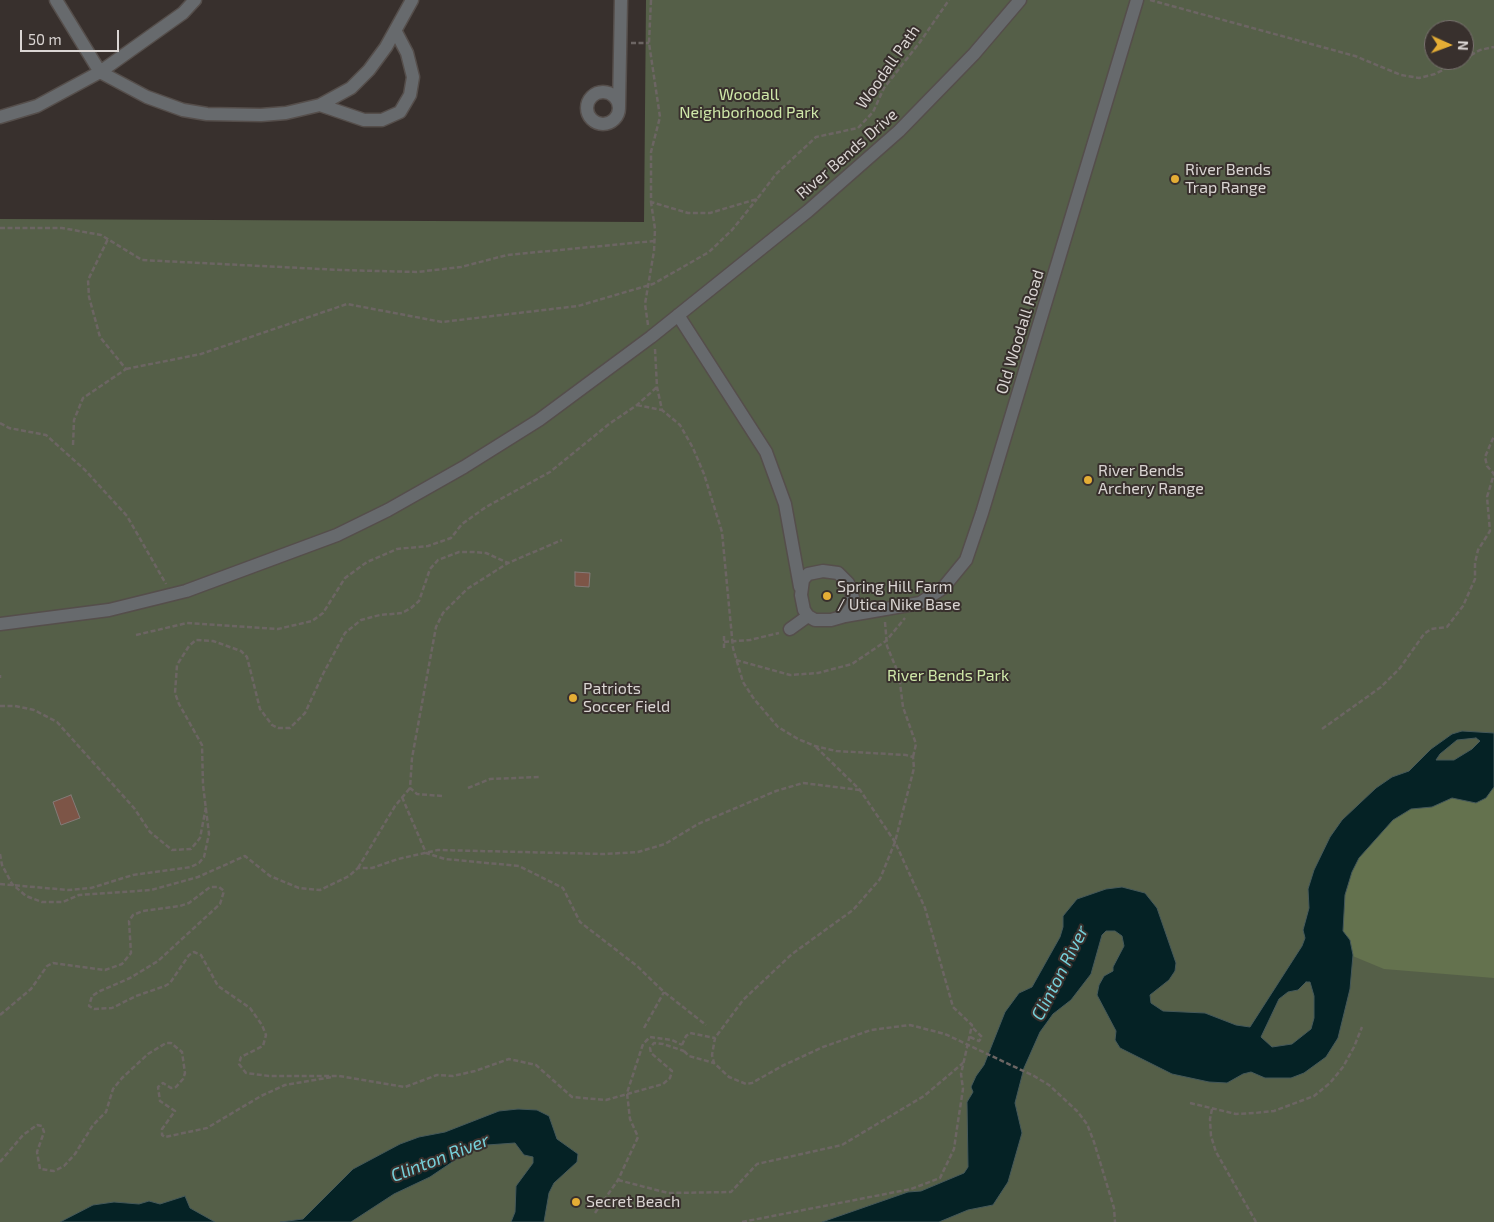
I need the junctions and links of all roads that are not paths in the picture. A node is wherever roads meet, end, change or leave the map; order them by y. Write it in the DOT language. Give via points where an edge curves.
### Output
graph roads {
  1 [pos="56,0"];
  2 [pos="195,0"];
  3 [pos="412,0"];
  4 [pos="621,0"];
  5 [pos="1020,0"];
  6 [pos="1137,0"];
  7 [pos="396,32"];
  8 [pos="100,72"];
  9 [pos="619,80"];
  10 [pos="596,93"];
  11 [pos="320,105"];
  12 [pos="620,107"];
  13 [pos="0,118"];
  14 [pos="678,315"];
  15 [pos="796,567"];
  16 [pos="813,573"];
  17 [pos="800,587"];
  18 [pos="853,598"];
  19 [pos="868,613"];
  20 [pos="808,616"];
  21 [pos="845,616"];
  22 [pos="0,624"];
  23 [pos="790,629"];
  1 -- 8 [label="street"];
  2 -- 8 [label="street" via="183,14"];
  3 -- 7 [label="street"];
  4 -- 9 [label="street"];
  5 -- 14 [label="street, River Bends Drive" via="974,54 899,131 808,211"];
  6 -- 19 [label="street, Old Woodall Road" via="972,548 952,580 930,598 910,606"];
  7 -- 11 [label="street" via="370,70 351,88"];
  7 -- 11 [label="street" via="408,54 413,77 410,95 400,112 382,120 364,120"];
  8 -- 11 [label="street" via="164,104 207,114 261,115"];
  8 -- 13 [label="street" via="37,106"];
  9 -- 10 [label="street"];
  9 -- 12 [label="street"];
  10 -- 12 [label="street" via="612,94"];
  10 -- 12 [label="street" via="589,100 587,110 588,116 596,123 613,121"];
  14 -- 15 [label="street" via="766,452 785,504"];
  14 -- 22 [label="street, River Bends Drive" via="539,420 464,467 337,535 171,594 109,610"];
  15 -- 16 [label="street"];
  15 -- 17 [label="street"];
  16 -- 17 [label="street" via="805,576"];
  16 -- 18 [label="street" via="838,573 848,583"];
  17 -- 20 [label="street"];
  18 -- 19 [label="street" via="858,607"];
  18 -- 21 [label="street"];
  19 -- 21 [label="street, Old Woodall Road"];
  20 -- 21 [label="street, Old Woodall Road" via="823,621"];
  20 -- 23 [label="street"];
}
